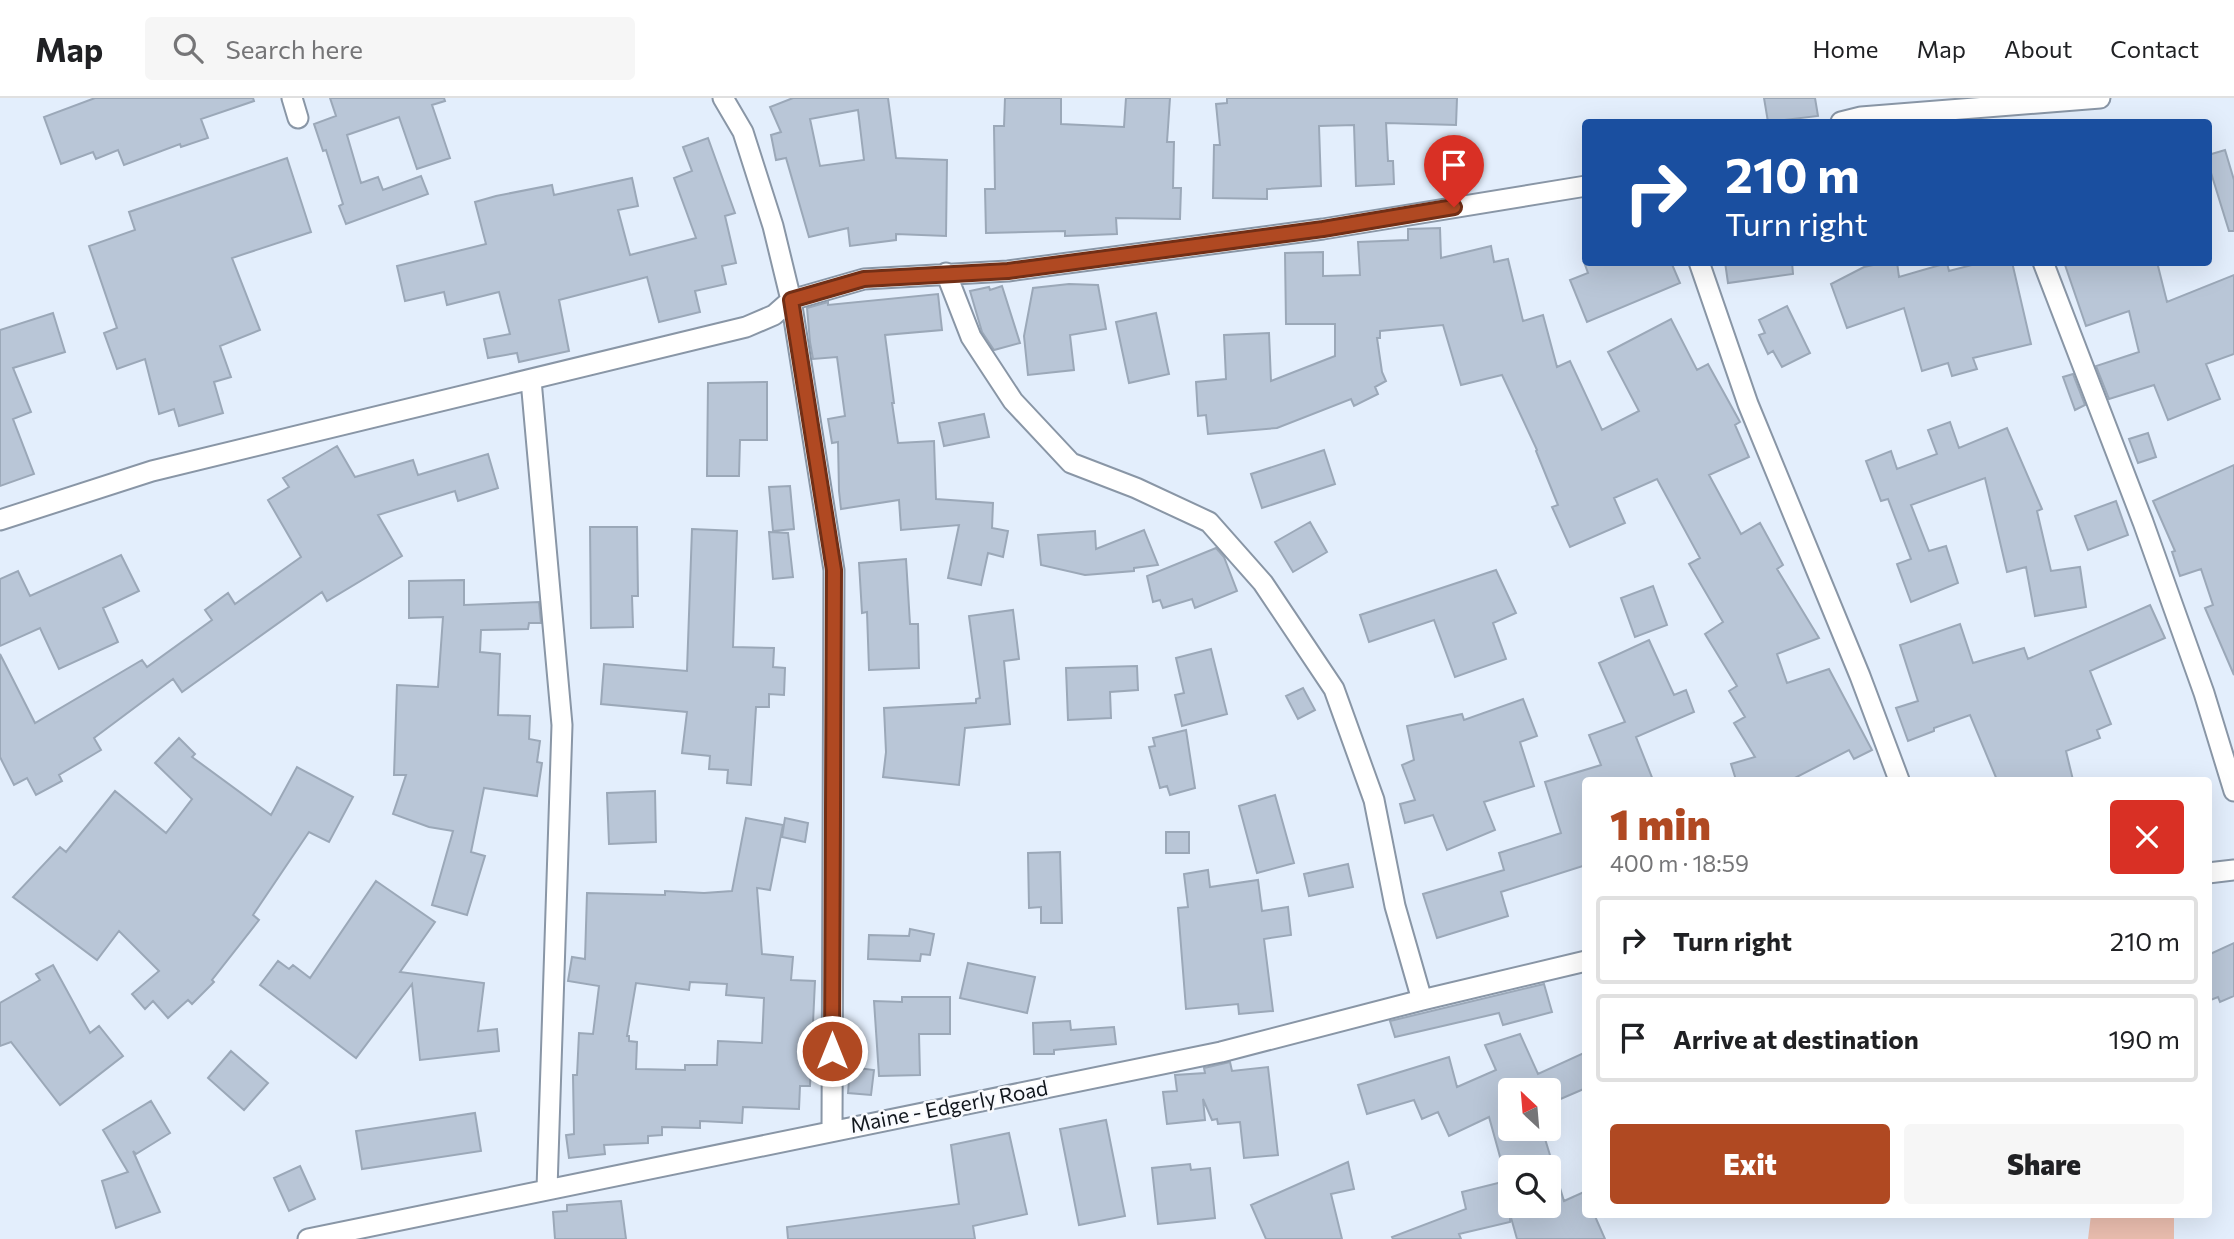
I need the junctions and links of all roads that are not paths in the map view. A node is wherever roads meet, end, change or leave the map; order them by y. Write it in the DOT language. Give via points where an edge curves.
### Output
graph roads {
  1 [pos="292,98"];
  2 [pos="723,98"];
  3 [pos="2100,98"];
  4 [pos="1989,115"];
  5 [pos="299,118"];
  6 [pos="1853,119"];
  7 [pos="1582,187"];
  8 [pos="1700,266"];
  9 [pos="2045,266"];
  10 [pos="946,273"];
  11 [pos="791,300"];
  12 [pos="531,380"];
  13 [pos="0,520"];
  14 [pos="1898,777"];
  15 [pos="2234,791"];
  16 [pos="2234,870"];
  17 [pos="2212,873"];
  18 [pos="1582,962"];
  19 [pos="1422,1000"];
  20 [pos="832,1131"];
  21 [pos="547,1189"];
  22 [pos="308,1239"];
  1 -- 5 [label="street"];
  2 -- 11 [label="street" via="743,132"];
  3 -- 4 [label="street"];
  4 -- 6 [label="street"];
  7 -- 10 [label="street" via="1323,229 1008,271"];
  8 -- 14 [label="street" via="1748,404"];
  9 -- 15 [label="street" via="2143,522"];
  10 -- 11 [label="street" via="864,279"];
  10 -- 19 [label="street" via="971,337 1013,401 1071,463 1209,522 1263,583 1334,689 1374,800 1395,906"];
  11 -- 12 [label="street" via="746,327"];
  11 -- 20 [label="street" via="834,570"];
  12 -- 13 [label="street" via="152,471"];
  12 -- 21 [label="street" via="562,725"];
  16 -- 17 [label="street"];
  18 -- 19 [label="street, Maine - Edgerly Road"];
  19 -- 20 [label="street, Maine - Edgerly Road" via="1221,1052"];
  20 -- 21 [label="street, Maine - Edgerly Road"];
  21 -- 22 [label="street, Maine - Edgerly Road"];
}
